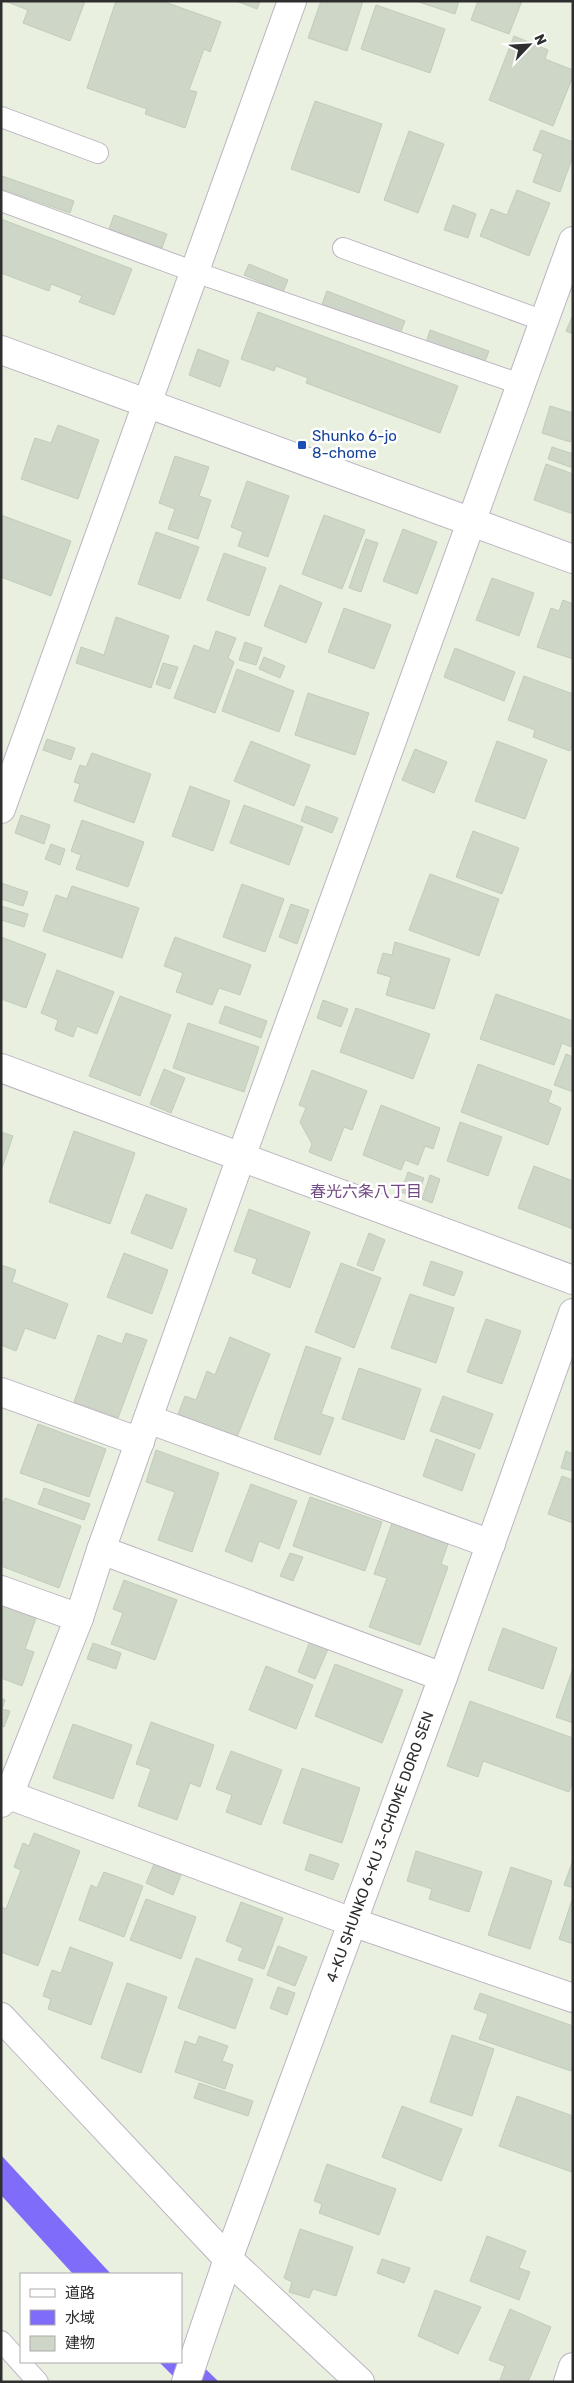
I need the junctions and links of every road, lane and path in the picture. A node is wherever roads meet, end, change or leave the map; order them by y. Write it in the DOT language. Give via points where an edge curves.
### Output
graph roads {
  1 [pos="292,1"];
  2 [pos="1,117"];
  3 [pos="98,153"];
  4 [pos="1,200"];
  5 [pos="573,241"];
  6 [pos="343,248"];
  7 [pos="195,272"];
  8 [pos="544,321"];
  9 [pos="1,350"];
  10 [pos="520,384"];
  11 [pos="146,403"];
  12 [pos="470,522"];
  13 [pos="573,559"];
  14 [pos="1,810"];
  15 [pos="1,1068"];
  16 [pos="241,1157"];
  17 [pos="573,1280"];
  18 [pos="573,1313"];
  19 [pos="1,1392"];
  20 [pos="144,1430"];
  21 [pos="491,1544"];
  22 [pos="101,1550"];
  23 [pos="1,1590"];
  24 [pos="79,1618"];
  25 [pos="443,1677"];
  26 [pos="4,1797"];
  27 [pos="352,1922"];
  28 [pos="573,1998"];
  29 [pos="1,2018"];
  30 [pos="228,2259"];
  31 [pos="1,2341"];
  32 [pos="20,2362"];
  33 [pos="21,2363"];
  34 [pos="573,2367"];
  35 [pos="38,2382"];
  36 [pos="186,2382"];
  37 [pos="360,2382"];
  38 [pos="568,2382"];
  1 -- 7 [label="street"];
  2 -- 3 [label="lane"];
  4 -- 7 [label="lane"];
  5 -- 8 [label="street"];
  6 -- 8 [label="lane"];
  7 -- 10 [label="lane"];
  7 -- 11 [label="street"];
  8 -- 10 [label="street"];
  9 -- 11 [label="street"];
  10 -- 12 [label="street"];
  11 -- 12 [label="street"];
  11 -- 14 [label="street"];
  12 -- 13 [label="street"];
  12 -- 16 [label="street"];
  15 -- 16 [label="street"];
  16 -- 17 [label="street"];
  16 -- 20 [label="street"];
  18 -- 21 [label="street, 4-KU SHUNKO 6-KU 3-CHOME DORO SEN"];
  19 -- 20 [label="street"];
  20 -- 21 [label="street"];
  20 -- 22 [label="street"];
  21 -- 25 [label="street, 4-KU SHUNKO 6-KU 3-CHOME DORO SEN"];
  22 -- 24 [label="street"];
  22 -- 25 [label="street"];
  23 -- 24 [label="street"];
  24 -- 26 [label="street"];
  25 -- 27 [label="street, 4-KU SHUNKO 6-KU 3-CHOME DORO SEN"];
  26 -- 27 [label="street"];
  27 -- 28 [label="street"];
  27 -- 30 [label="street, 4-KU SHUNKO 6-KU 3-CHOME DORO SEN"];
  29 -- 30 [label="street"];
  30 -- 36 [label="street, 4-KU SHUNKO 6-KU 3-CHOME DORO SEN"];
  30 -- 37 [label="street"];
  31 -- 32 [label="lane"];
  33 -- 35 [label="lane"];
  34 -- 38 [label="street"];
}
